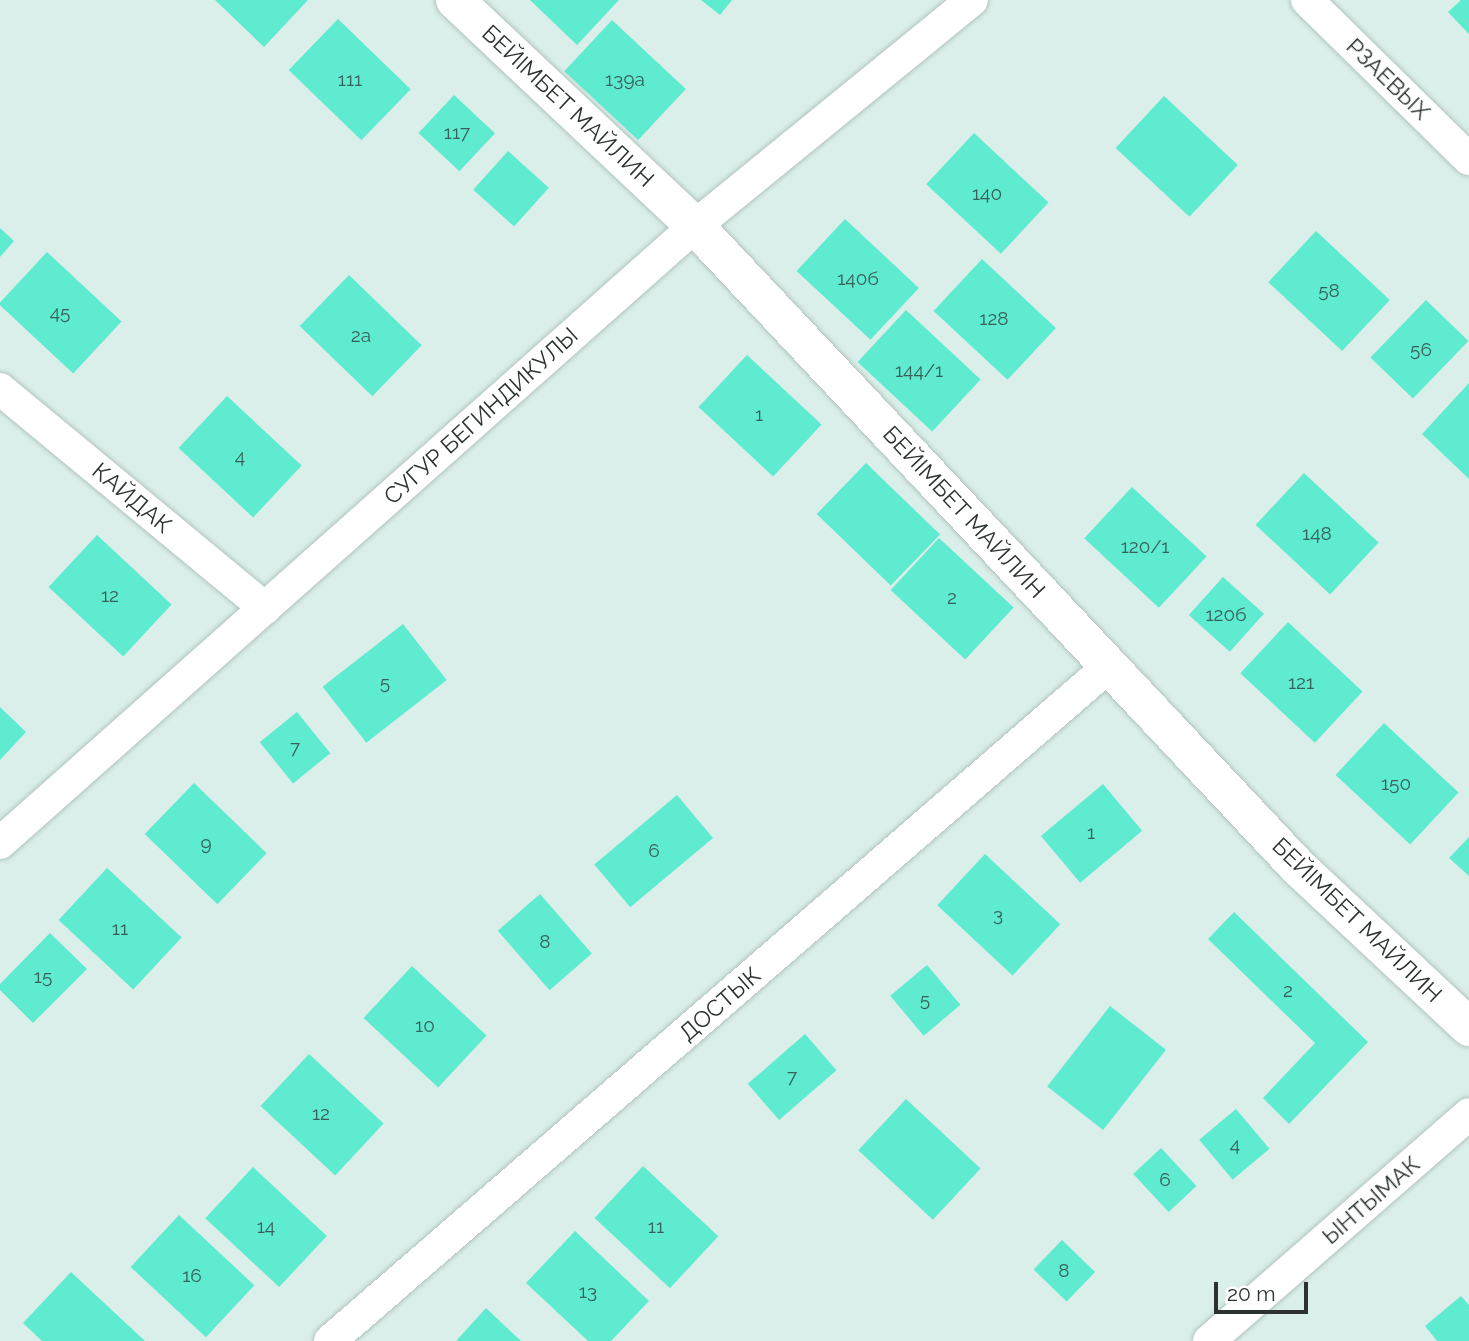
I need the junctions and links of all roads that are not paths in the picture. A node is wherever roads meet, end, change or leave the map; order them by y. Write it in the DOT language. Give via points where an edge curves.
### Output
graph roads {
  1 [pos="455,0"];
  2 [pos="972,0"];
  3 [pos="1307,0"];
  4 [pos="1469,159"];
  5 [pos="695,226"];
  6 [pos="0,388"];
  7 [pos="265,608"];
  8 [pos="1109,666"];
  9 [pos="0,843"];
  10 [pos="1469,1027"];
  11 [pos="1469,1114"];
  12 [pos="330,1341"];
  13 [pos="1209,1341"];
  1 -- 5 [label="street, БЕЙІМБЕТ МАЙЛИН"];
  2 -- 5 [label="street, СУГУР БЕГИНДИКУЛЫ"];
  3 -- 4 [label="street, РЗАЕВЫХ"];
  5 -- 7 [label="street, СУГУР БЕГИНДИКУЛЫ"];
  5 -- 8 [label="street, БЕЙІМБЕТ МАЙЛИН"];
  6 -- 7 [label="street, КАЙДАК"];
  7 -- 9 [label="street, СУГУР БЕГИНДИКУЛЫ"];
  8 -- 10 [label="street, БЕЙІМБЕТ МАЙЛИН" via="1297,866"];
  8 -- 12 [label="street, ДОСТЫК"];
  11 -- 13 [label="street, ЫНТЫМАК"];
}
